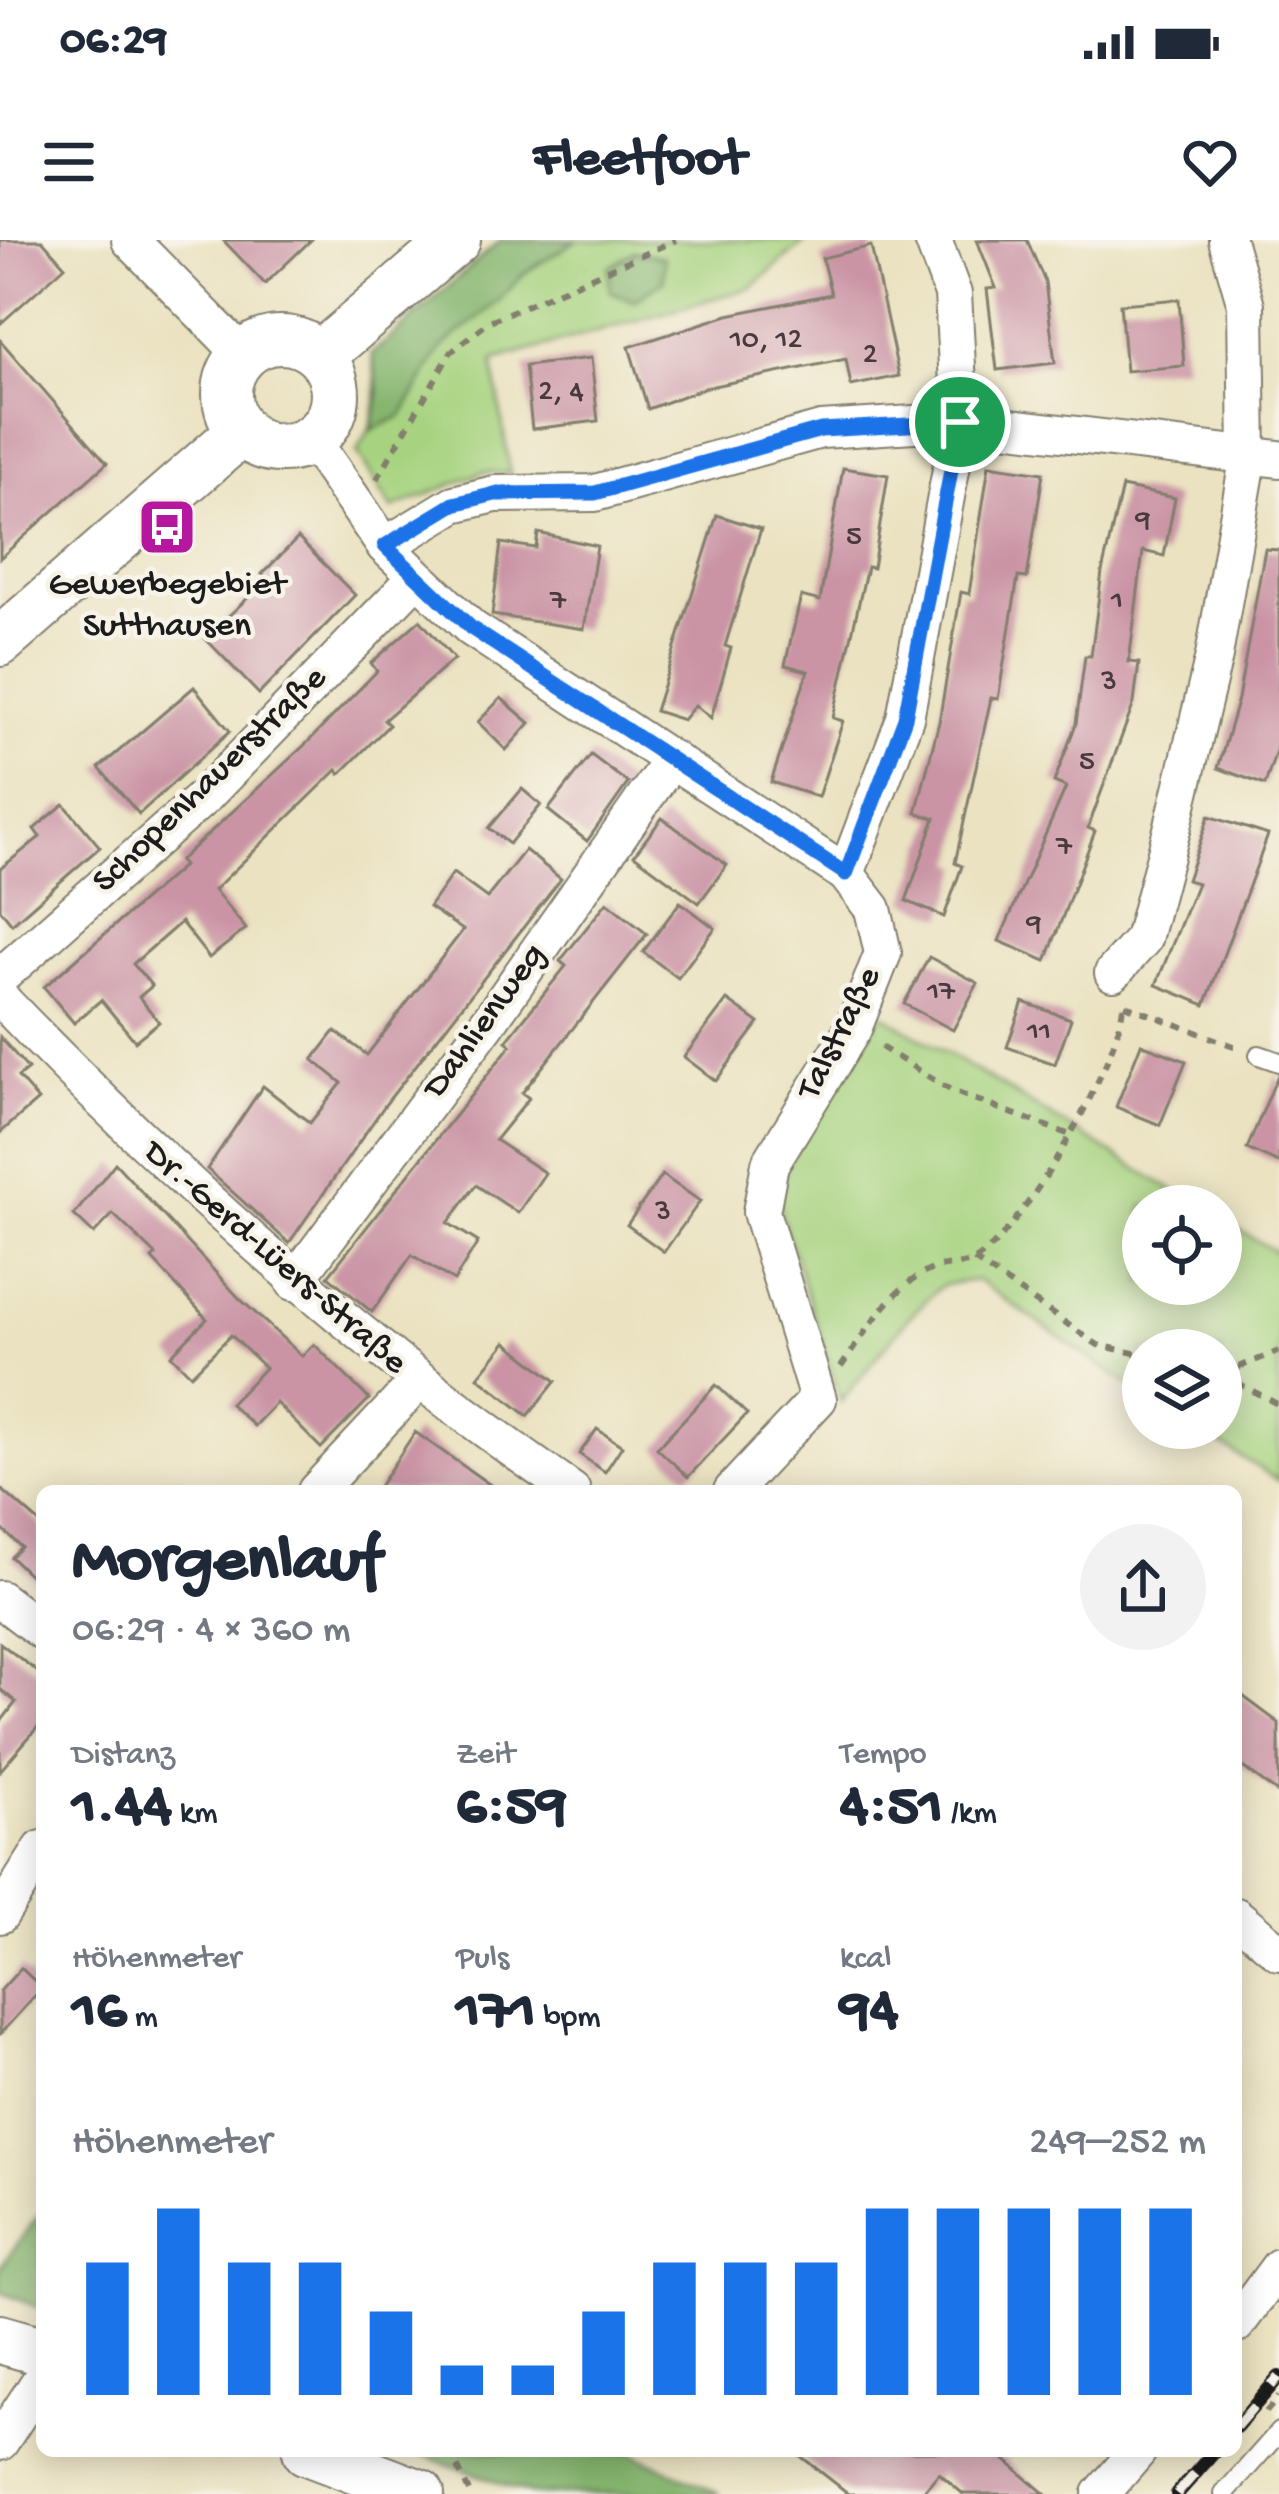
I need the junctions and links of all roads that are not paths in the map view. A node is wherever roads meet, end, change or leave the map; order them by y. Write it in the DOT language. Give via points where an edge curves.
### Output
graph roads {
  1 [pos="130,240"];
  2 [pos="456,240"];
  3 [pos="933,240"];
  4 [pos="1227,240"];
  5 [pos="243,355"];
  6 [pos="320,356"];
  7 [pos="960,422"];
  8 [pos="242,431"];
  9 [pos="310,440"];
  10 [pos="1264,459"];
  11 [pos="385,546"];
  12 [pos="415,579"];
  13 [pos="0,642"];
  14 [pos="672,759"];
  15 [pos="846,874"];
  16 [pos="0,977"];
  17 [pos="1119,989"];
  18 [pos="0,998"];
  19 [pos="1259,1055"];
  20 [pos="1279,1062"];
  21 [pos="295,1282"];
  22 [pos="418,1383"];
  23 [pos="322,1485"];
  24 [pos="563,1485"];
  25 [pos="738,1485"];
  26 [pos="0,1599"];
  27 [pos="36,1626"];
  28 [pos="36,1858"];
  29 [pos="0,1915"];
  30 [pos="1242,1921"];
  31 [pos="1279,1952"];
  32 [pos="1279,2267"];
  33 [pos="1242,2317"];
  34 [pos="0,2338"];
  35 [pos="36,2349"];
  36 [pos="36,2387"];
  37 [pos="1279,2432"];
  38 [pos="0,2443"];
  39 [pos="323,2457"];
  40 [pos="1133,2457"];
  41 [pos="420,2494"];
  42 [pos="1101,2494"];
  43 [pos="1224,2494"];
  1 -- 5 [label="street"];
  2 -- 6 [label="street"];
  3 -- 7 [label="street" via="953,294"];
  4 -- 10 [label="street" via="1246,305"];
  5 -- 6 [label="street" via="273,340"];
  5 -- 8 [label="street" via="227,401"];
  6 -- 9 [label="street" via="335,400"];
  7 -- 10 [label="street"];
  7 -- 11 [label="street" via="821,430 595,493 495,494 454,504"];
  7 -- 15 [label="street" via="905,718"];
  8 -- 9 [label="street" via="275,448"];
  8 -- 13 [label="street"];
  9 -- 11 [label="street, Talstraße"];
  10 -- 17 [label="street" via="1143,938"];
  11 -- 12 [label="street, Talstraße"];
  12 -- 14 [label="street, Talstraße" via="471,628"];
  12 -- 16 [label="street, Schopenhauerstraße" via="206,796"];
  14 -- 15 [label="street, Talstraße"];
  14 -- 21 [label="street, Dahlienweg"];
  15 -- 25 [label="street, Talstraße" via="873,909 883,953 853,1029 770,1164 761,1213 818,1399"];
  18 -- 21 [label="street, Dr.-Gerd-Lüers-Straße" via="138,1142"];
  19 -- 20 [label="lane"];
  21 -- 22 [label="street, Dr.-Gerd-Lüers-Straße"];
  22 -- 23 [label="street"];
  22 -- 24 [label="street, Dr.-Gerd-Lüers-Straße"];
  26 -- 27 [label="street"];
  28 -- 29 [label="street"];
  30 -- 31 [label="street"];
  32 -- 33 [label="street"];
  34 -- 35 [label="street"];
  36 -- 38 [label="street"];
  37 -- 43 [label="lane"];
  39 -- 41 [label="street"];
  40 -- 42 [label="street"];
}
